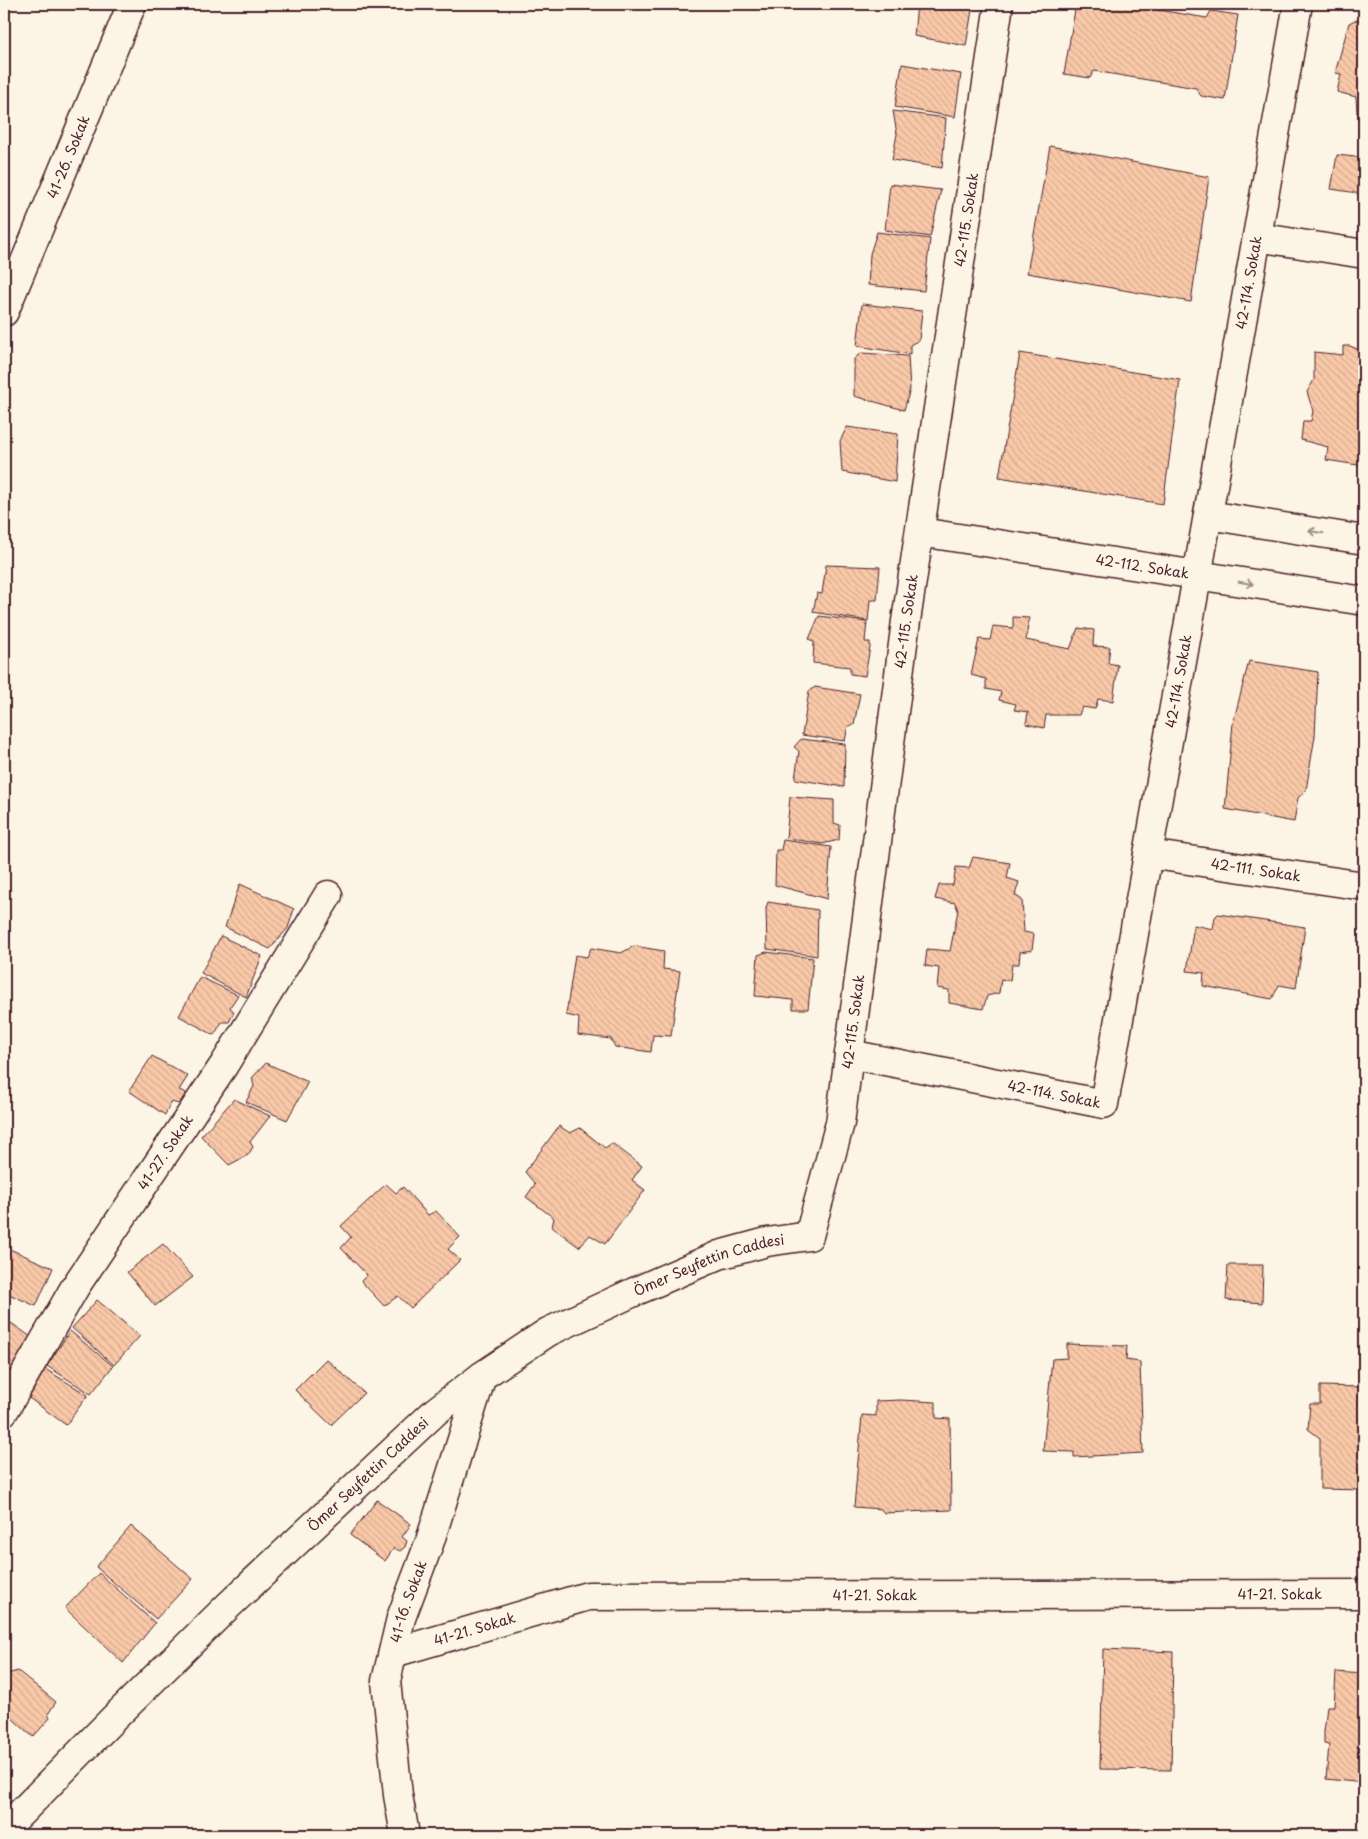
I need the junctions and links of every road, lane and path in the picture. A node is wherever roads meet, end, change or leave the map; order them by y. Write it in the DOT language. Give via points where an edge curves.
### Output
graph roads {
  1 [pos="132,4"];
  2 [pos="999,4"];
  3 [pos="1298,4"];
  4 [pos="1257,237"];
  5 [pos="1364,254"];
  6 [pos="4,312"];
  7 [pos="1208,515"];
  8 [pos="920,532"];
  9 [pos="1364,540"];
  10 [pos="1197,576"];
  11 [pos="1364,601"];
  12 [pos="1148,854"];
  13 [pos="1364,886"];
  14 [pos="328,895"];
  15 [pos="849,1054"];
  16 [pos="809,1236"];
  17 [pos="482,1376"];
  18 [pos="4,1411"];
  19 [pos="1364,1594"];
  20 [pos="393,1653"];
  21 [pos="4,1830"];
  22 [pos="405,1835"];
  1 -- 6 [label="street, 41-26. Sokak"];
  2 -- 8 [label="street, 42-115. Sokak"];
  3 -- 4 [label="street, 42-114. Sokak"];
  4 -- 5 [label="street"];
  4 -- 7 [label="street, 42-114. Sokak"];
  9 -- 7 [label="street, one-way"];
  7 -- 10 [label="street, 42-114. Sokak"];
  8 -- 10 [label="street, 42-112. Sokak"];
  8 -- 15 [label="street, 42-115. Sokak"];
  10 -- 11 [label="street, 42-112. Sokak, one-way"];
  10 -- 12 [label="street, 42-114. Sokak"];
  12 -- 13 [label="street, 42-111. Sokak"];
  12 -- 15 [label="street, 42-114. Sokak" via="1104,1104"];
  14 -- 18 [label="street, 41-27. Sokak" via="224,1065 75,1288"];
  15 -- 16 [label="street, 42-115. Sokak" via="840,1123"];
  16 -- 17 [label="street, Ömer Seyfettin Caddesi" via="767,1242 710,1258 548,1332"];
  17 -- 20 [label="street, 41-16. Sokak" via="430,1541 401,1618"];
  17 -- 21 [label="street, Ömer Seyfettin Caddesi" via="436,1410 229,1605"];
  19 -- 20 [label="street, 41-21. Sokak" via="588,1596"];
  20 -- 22 [label="street, 41-16. Sokak" via="386,1681"];
}
